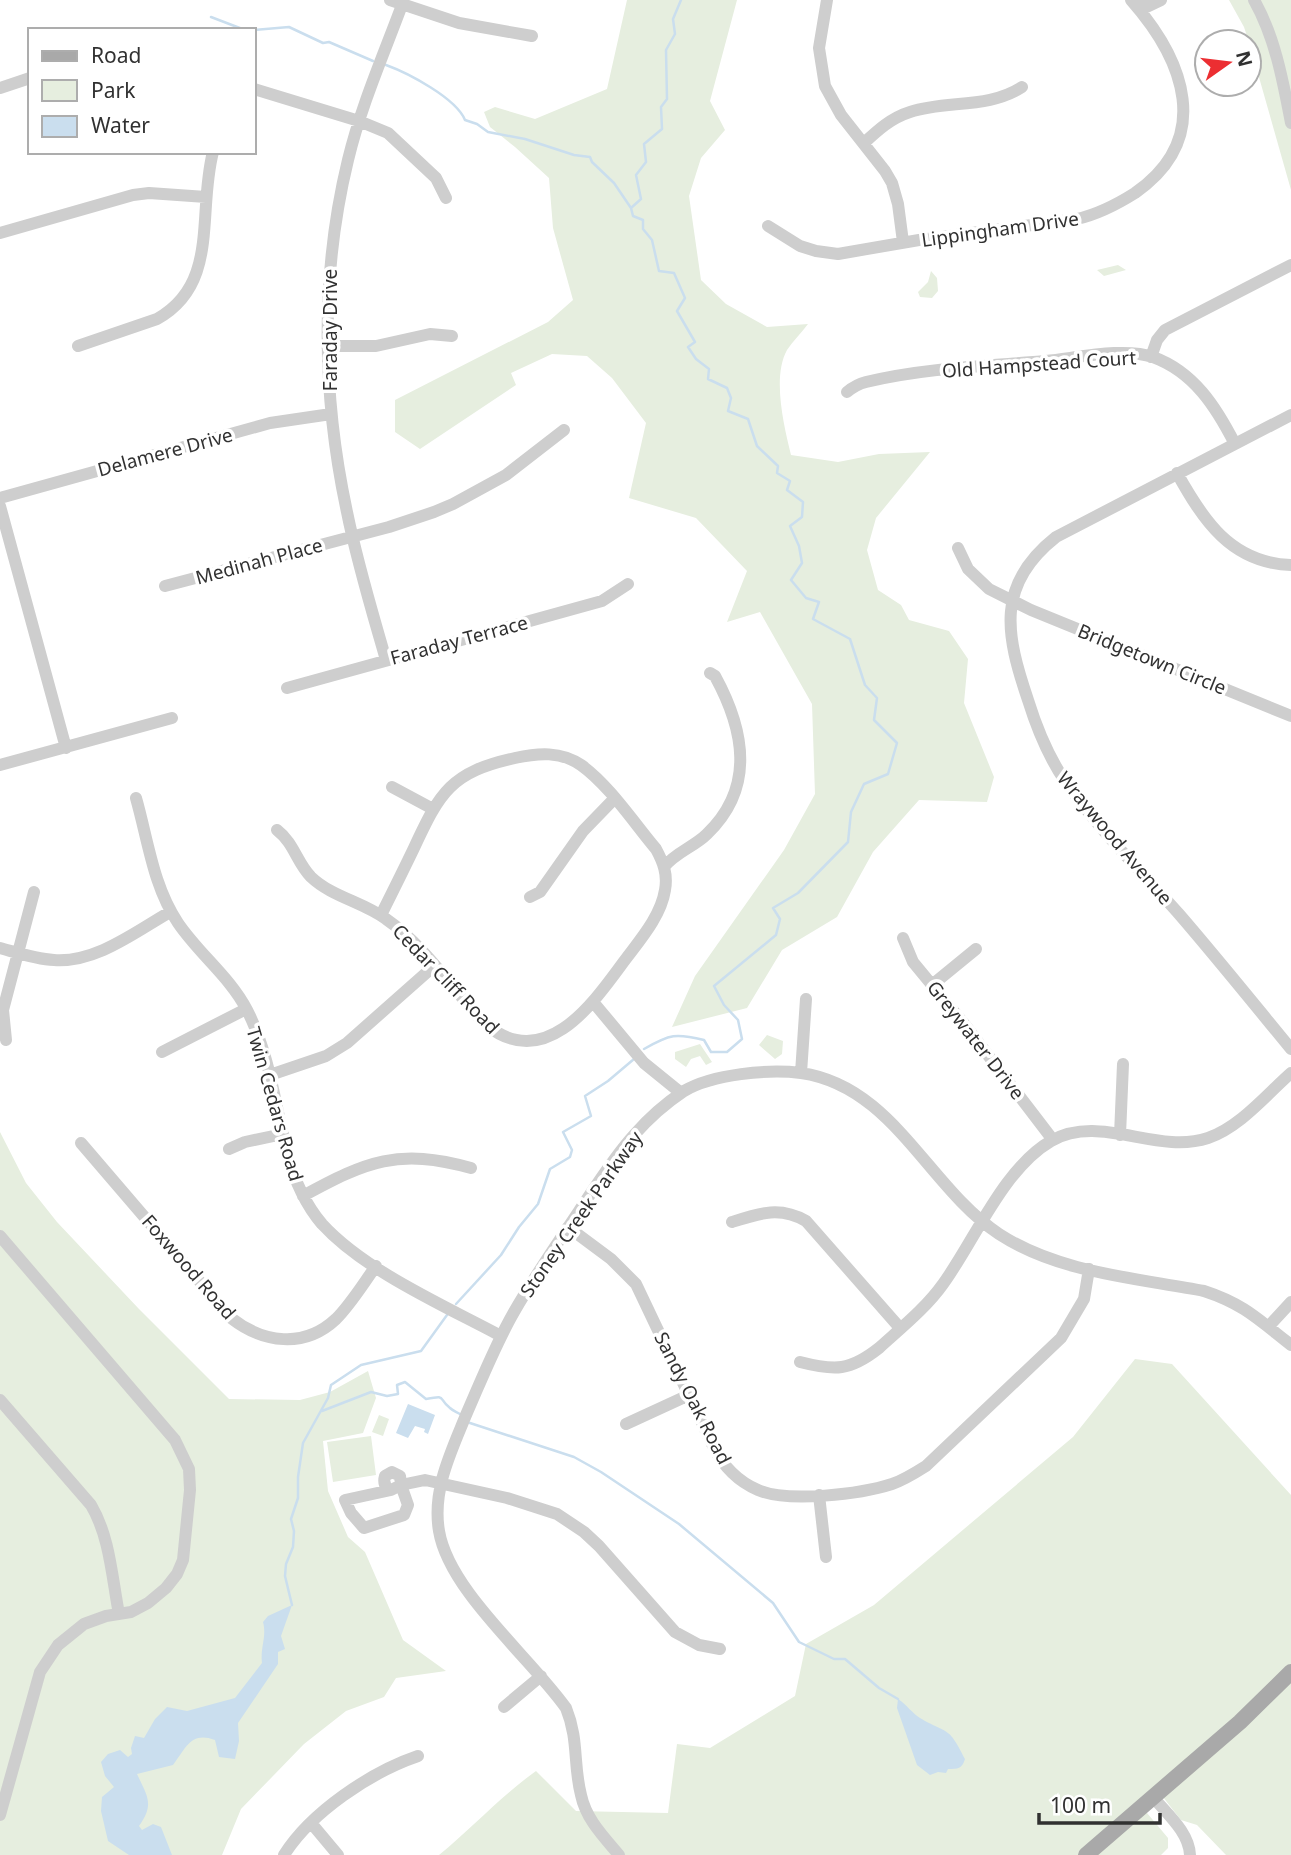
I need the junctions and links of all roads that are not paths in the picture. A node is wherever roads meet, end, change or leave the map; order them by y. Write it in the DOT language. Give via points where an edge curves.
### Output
graph roads {
  1 [pos="827,0"];
  2 [pos="1131,0"];
  3 [pos="1161,0"];
  4 [pos="1254,0"];
  5 [pos="396,2"];
  6 [pos="1143,5"];
  7 [pos="531,36"];
  8 [pos="28,79"];
  9 [pos="0,88"];
  10 [pos="1022,88"];
  11 [pos="256,90"];
  12 [pos="359,121"];
  13 [pos="1291,123"];
  14 [pos="864,143"];
  15 [pos="213,154"];
  16 [pos="206,197"];
  17 [pos="446,198"];
  18 [pos="768,226"];
  19 [pos="0,233"];
  20 [pos="903,242"];
  21 [pos="1291,265"];
  22 [pos="452,336"];
  23 [pos="78,346"];
  24 [pos="327,346"];
  25 [pos="1151,357"];
  26 [pos="847,392"];
  27 [pos="331,414"];
  28 [pos="1291,415"];
  29 [pos="564,430"];
  30 [pos="1235,444"];
  31 [pos="1178,473"];
  32 [pos="0,498"];
  33 [pos="0,506"];
  34 [pos="352,535"];
  35 [pos="958,548"];
  36 [pos="1291,565"];
  37 [pos="628,584"];
  38 [pos="165,586"];
  39 [pos="1013,601"];
  40 [pos="386,660"];
  41 [pos="710,673"];
  42 [pos="287,688"];
  43 [pos="1291,716"];
  44 [pos="172,718"];
  45 [pos="66,748"];
  46 [pos="0,765"];
  47 [pos="392,787"];
  48 [pos="136,798"];
  49 [pos="614,799"];
  50 [pos="433,808"];
  51 [pos="277,830"];
  52 [pos="664,867"];
  53 [pos="34,892"];
  54 [pos="530,897"];
  55 [pos="170,912"];
  56 [pos="381,915"];
  57 [pos="903,938"];
  58 [pos="0,948"];
  59 [pos="975,949"];
  60 [pos="18,953"];
  61 [pos="434,966"];
  62 [pos="932,985"];
  63 [pos="806,999"];
  64 [pos="594,1003"];
  65 [pos="246,1009"];
  66 [pos="6,1040"];
  67 [pos="1291,1049"];
  68 [pos="162,1052"];
  69 [pos="1123,1064"];
  70 [pos="800,1073"];
  71 [pos="1291,1073"];
  72 [pos="270,1075"];
  73 [pos="681,1093"];
  74 [pos="283,1134"];
  75 [pos="1120,1135"];
  76 [pos="1053,1140"];
  77 [pos="81,1143"];
  78 [pos="229,1149"];
  79 [pos="471,1168"];
  80 [pos="303,1196"];
  81 [pos="732,1222"];
  82 [pos="983,1223"];
  83 [pos="568,1227"];
  84 [pos="0,1236"];
  85 [pos="376,1266"];
  86 [pos="1089,1269"];
  87 [pos="1291,1302"];
  88 [pos="1269,1326"];
  89 [pos="900,1328"];
  90 [pos="502,1336"];
  91 [pos="1291,1345"];
  92 [pos="800,1362"];
  93 [pos="689,1395"];
  94 [pos="0,1400"];
  95 [pos="626,1424"];
  96 [pos="441,1485"];
  97 [pos="396,1487"];
  98 [pos="819,1495"];
  99 [pos="826,1557"];
  100 [pos="119,1614"];
  101 [pos="720,1649"];
  102 [pos="1291,1672"];
  103 [pos="541,1676"];
  104 [pos="504,1707"];
  105 [pos="418,1756"];
  106 [pos="3,1794"];
  107 [pos="1153,1797"];
  108 [pos="0,1815"];
  109 [pos="312,1824"];
  110 [pos="284,1855"];
  111 [pos="338,1855"];
  112 [pos="619,1855"];
  113 [pos="1086,1855"];
  114 [pos="1190,1855"];
  1 -- 14 [label="street" via="819,48 821,72 829,96"];
  2 -- 6 [label="street, Lippingham Drive"];
  3 -- 6 [label="street"];
  4 -- 13 [label="street" via="1268,30"];
  5 -- 7 [label="street" via="459,23"];
  5 -- 12 [label="street, Faraday Drive"];
  6 -- 20 [label="street, Lippingham Drive" via="1177,71 1183,102 1176,146 1153,179 1116,206 1091,216"];
  8 -- 9 [label="street"];
  10 -- 14 [label="street" via="1006,97 907,113"];
  11 -- 12 [label="street"];
  12 -- 17 [label="street" via="399,142 436,178"];
  12 -- 24 [label="street, Faraday Drive" via="336,220"];
  14 -- 20 [label="street" via="892,183"];
  15 -- 16 [label="street"];
  16 -- 19 [label="street" via="133,195"];
  16 -- 23 [label="street" via="196,279 179,304 155,320"];
  18 -- 20 [label="street, Lippingham Drive" via="800,246 825,253 853,253"];
  21 -- 25 [label="street" via="1165,330"];
  22 -- 24 [label="street" via="430,334 376,345"];
  24 -- 27 [label="street, Faraday Drive"];
  25 -- 26 [label="street, Old Hampstead Court" via="1112,355 945,370 863,382"];
  25 -- 30 [label="street, Old Hampstead Court" via="1200,389"];
  27 -- 32 [label="street, Delamere Drive" via="270,424"];
  27 -- 34 [label="street, Faraday Drive"];
  28 -- 30 [label="street, Wraywood Avenue"];
  29 -- 34 [label="street, Medinah Place" via="506,475 453,504 413,520"];
  30 -- 31 [label="street, Wraywood Avenue"];
  31 -- 36 [label="street" via="1196,508 1229,543 1260,559"];
  31 -- 39 [label="street, Wraywood Avenue" via="1054,538 1027,567"];
  33 -- 45 [label="street"];
  34 -- 38 [label="street, Medinah Place"];
  34 -- 40 [label="street, Faraday Drive"];
  35 -- 39 [label="street, Bridgetown Circle" via="977,579"];
  37 -- 40 [label="street, Faraday Terrace" via="602,601"];
  39 -- 43 [label="street, Bridgetown Circle"];
  39 -- 67 [label="street, Wraywood Avenue" via="1010,630 1014,657 1054,763 1070,788"];
  40 -- 42 [label="street, Faraday Terrace"];
  41 -- 52 [label="street" via="734,715 740,744 739,775 732,800 718,822"];
  44 -- 45 [label="street"];
  45 -- 46 [label="street"];
  47 -- 50 [label="street"];
  48 -- 55 [label="street, Twin Cedars Road"];
  49 -- 50 [label="street, Cedar Cliff Road" via="582,766 563,757 534,754 467,774"];
  49 -- 52 [label="street, Cedar Cliff Road" via="656,849"];
  49 -- 54 [label="street" via="583,831 540,892"];
  50 -- 56 [label="street, Cedar Cliff Road"];
  51 -- 56 [label="street, Cedar Cliff Road" via="318,883"];
  52 -- 64 [label="street, Cedar Cliff Road" via="666,885 658,911"];
  53 -- 60 [label="street"];
  55 -- 60 [label="street" via="104,949 75,959"];
  55 -- 65 [label="street, Twin Cedars Road"];
  56 -- 61 [label="street, Cedar Cliff Road"];
  57 -- 62 [label="street, Greywater Drive" via="908,954"];
  58 -- 60 [label="street"];
  59 -- 62 [label="street"];
  60 -- 66 [label="street" via="3,1010"];
  61 -- 64 [label="street, Cedar Cliff Road" via="485,1024 516,1041 555,1034"];
  61 -- 72 [label="street" via="347,1043"];
  62 -- 76 [label="street, Greywater Drive"];
  63 -- 70 [label="street"];
  64 -- 73 [label="street" via="644,1063"];
  65 -- 68 [label="street"];
  65 -- 72 [label="street, Twin Cedars Road"];
  69 -- 75 [label="street"];
  70 -- 73 [label="street, Stoney Creek Parkway" via="719,1078"];
  70 -- 82 [label="street, Stoney Creek Parkway" via="835,1082 865,1098"];
  71 -- 75 [label="street" via="1241,1118 1206,1139 1177,1142"];
  72 -- 74 [label="street, Twin Cedars Road"];
  73 -- 83 [label="street, Stoney Creek Parkway" via="632,1137"];
  74 -- 78 [label="street"];
  74 -- 80 [label="street, Twin Cedars Road"];
  75 -- 76 [label="street" via="1080,1131"];
  76 -- 82 [label="street" via="1020,1168"];
  77 -- 85 [label="street, Foxwood Road" via="231,1318 253,1333 285,1340 313,1335 344,1311"];
  79 -- 80 [label="street" via="427,1158 395,1158 350,1171"];
  80 -- 85 [label="street, Twin Cedars Road" via="333,1235"];
  81 -- 89 [label="street" via="778,1210 796,1214"];
  82 -- 86 [label="street, Stoney Creek Parkway" via="1026,1249"];
  82 -- 89 [label="street" via="943,1285"];
  83 -- 90 [label="street, Stoney Creek Parkway"];
  83 -- 93 [label="street, Sandy Oak Road" via="636,1284"];
  84 -- 100 [label="street" via="175,1440 189,1469 183,1558 177,1574 149,1603"];
  85 -- 90 [label="street, Twin Cedars Road"];
  86 -- 88 [label="street, Stoney Creek Parkway" via="1206,1291 1235,1302"];
  86 -- 98 [label="street, Sandy Oak Road" via="1084,1299 1061,1338 926,1466 882,1487"];
  87 -- 88 [label="street"];
  88 -- 91 [label="street, Stoney Creek Parkway"];
  89 -- 92 [label="street" via="868,1357 848,1367 829,1369"];
  90 -- 96 [label="street, Stoney Creek Parkway"];
  93 -- 95 [label="street"];
  93 -- 98 [label="street, Sandy Oak Road" via="719,1457 734,1475 771,1495"];
  94 -- 100 [label="street" via="98,1517"];
  96 -- 97 [label="street" via="425,1480"];
  96 -- 101 [label="street" via="545,1509 570,1522 599,1546 674,1632 699,1645"];
  96 -- 103 [label="street, Stoney Creek Parkway" via="439,1530 455,1574"];
  97 -- 97 [label="street" via="345,1500 364,1528 404,1515 408,1505"];
  98 -- 99 [label="street"];
  100 -- 106 [label="street" via="84,1625 58,1645 40,1672"];
  102 -- 107 [label="main road"];
  103 -- 104 [label="street"];
  103 -- 112 [label="street, Stoney Creek Parkway" via="571,1721 584,1807"];
  105 -- 109 [label="street" via="370,1777"];
  106 -- 108 [label="street"];
  107 -- 113 [label="main road"];
  107 -- 114 [label="street" via="1185,1836"];
  109 -- 110 [label="street"];
  109 -- 111 [label="street"];
}
